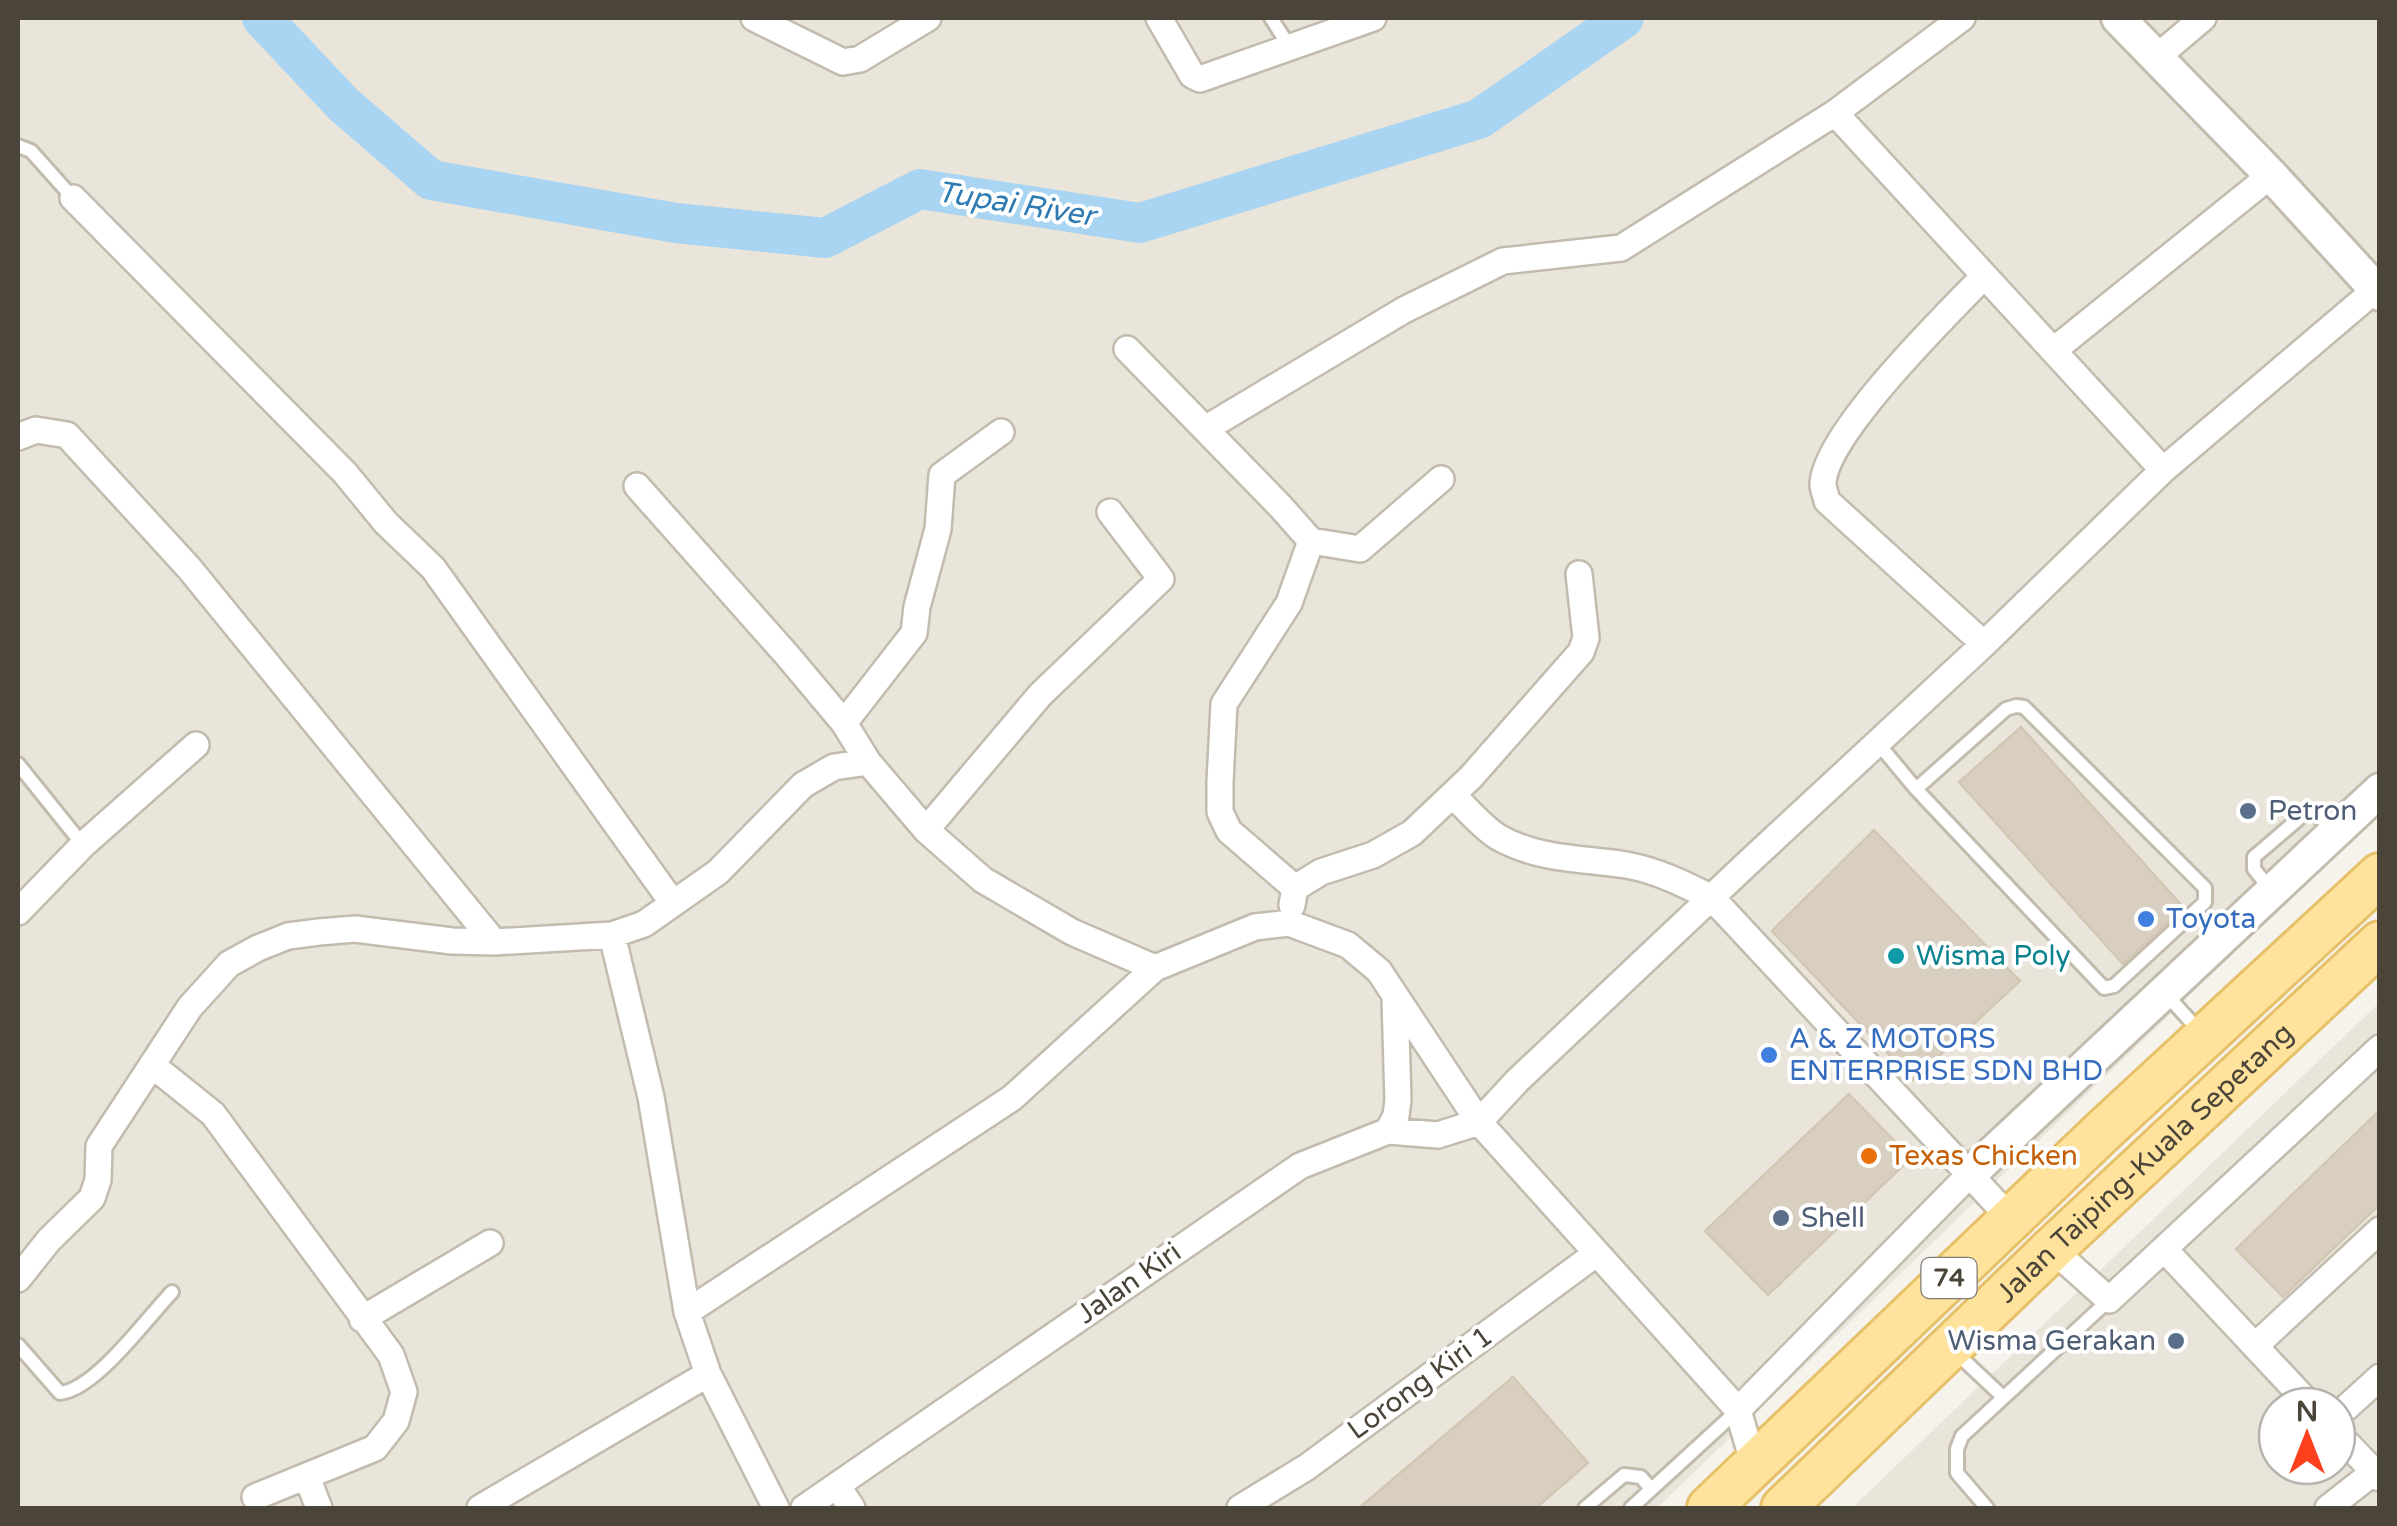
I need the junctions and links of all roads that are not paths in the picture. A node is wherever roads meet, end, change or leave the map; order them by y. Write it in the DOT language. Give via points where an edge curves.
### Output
graph roads {
  1 [pos="754,18"];
  2 [pos="928,18"];
  3 [pos="1159,18"];
  4 [pos="1271,18"];
  5 [pos="1373,18"];
  6 [pos="1962,18"];
  7 [pos="2118,18"];
  8 [pos="2203,18"];
  9 [pos="1291,49"];
  10 [pos="2158,56"];
  11 [pos="1835,113"];
  12 [pos="18,146"];
  13 [pos="2271,175"];
  14 [pos="73,198"];
  15 [pos="1983,276"];
  16 [pos="2378,292"];
  17 [pos="1128,349"];
  18 [pos="2054,350"];
  19 [pos="1204,429"];
  20 [pos="1001,432"];
  21 [pos="18,438"];
  22 [pos="2163,470"];
  23 [pos="1441,479"];
  24 [pos="637,486"];
  25 [pos="1110,512"];
  26 [pos="1310,541"];
  27 [pos="1578,574"];
  28 [pos="1984,644"];
  29 [pos="844,723"];
  30 [pos="1877,742"];
  31 [pos="196,745"];
  32 [pos="868,762"];
  33 [pos="18,764"];
  34 [pos="1916,789"];
  35 [pos="2380,790"];
  36 [pos="1453,795"];
  37 [pos="926,830"];
  38 [pos="82,845"];
  39 [pos="2378,880"];
  40 [pos="1295,888"];
  41 [pos="1712,898"];
  42 [pos="672,902"];
  43 [pos="18,912"];
  44 [pos="1289,922"];
  45 [pos="612,934"];
  46 [pos="494,942"];
  47 [pos="2380,943"];
  48 [pos="1155,968"];
  49 [pos="2380,978"];
  50 [pos="2164,991"];
  51 [pos="1395,999"];
  52 [pos="2312,1004"];
  53 [pos="2205,1037"];
  54 [pos="2380,1048"];
  55 [pos="152,1065"];
  56 [pos="1479,1122"];
  57 [pos="1388,1131"];
  58 [pos="1970,1174"];
  59 [pos="2011,1219"];
  60 [pos="2380,1230"];
  61 [pos="490,1242"];
  62 [pos="2052,1248"];
  63 [pos="2165,1250"];
  64 [pos="1597,1253"];
  65 [pos="18,1279"];
  66 [pos="172,1292"];
  67 [pos="2109,1300"];
  68 [pos="686,1312"];
  69 [pos="362,1319"];
  70 [pos="18,1344"];
  71 [pos="2255,1346"];
  72 [pos="1950,1347"];
  73 [pos="708,1374"];
  74 [pos="2380,1377"];
  75 [pos="2292,1386"];
  76 [pos="2002,1396"];
  77 [pos="2357,1398"];
  78 [pos="1738,1410"];
  79 [pos="1794,1426"];
  80 [pos="2357,1454"];
  81 [pos="1754,1465"];
  82 [pos="2377,1475"];
  83 [pos="306,1477"];
  84 [pos="1651,1489"];
  85 [pos="256,1497"];
  86 [pos="845,1498"];
  87 [pos="319,1508"];
  88 [pos="480,1508"];
  89 [pos="776,1508"];
  90 [pos="804,1508"];
  91 [pos="1240,1508"];
  92 [pos="1585,1508"];
  93 [pos="1631,1508"];
  94 [pos="1709,1508"];
  95 [pos="1784,1508"];
  96 [pos="1988,1508"];
  97 [pos="2328,1508"];
  1 -- 2 [label="street" via="842,62 860,59"];
  3 -- 9 [label="street" via="1200,79"];
  4 -- 9 [label="lane"];
  5 -- 9 [label="street"];
  6 -- 11 [label="street"];
  7 -- 10 [label="street"];
  8 -- 10 [label="street"];
  10 -- 13 [label="street"];
  11 -- 15 [label="street"];
  11 -- 19 [label="street" via="1620,248 1503,261 1404,310"];
  12 -- 14 [label="lane" via="32,152"];
  13 -- 16 [label="street"];
  13 -- 18 [label="street"];
  14 -- 42 [label="street" via="433,568"];
  15 -- 18 [label="street"];
  15 -- 28 [label="street" via="1875,391 1823,484 1827,502"];
  16 -- 22 [label="street"];
  17 -- 19 [label="street"];
  18 -- 22 [label="street"];
  19 -- 26 [label="street"];
  20 -- 29 [label="street" via="942,475 938,530 914,633"];
  21 -- 46 [label="street" via="36,430 67,435 189,568"];
  22 -- 28 [label="street"];
  23 -- 26 [label="street" via="1360,549"];
  24 -- 29 [label="street"];
  25 -- 37 [label="street" via="1161,579 1040,696"];
  26 -- 40 [label="street" via="1289,603 1224,704 1220,782 1220,812 1229,831"];
  27 -- 36 [label="street" via="1586,638 1581,652"];
  28 -- 30 [label="street"];
  29 -- 32 [label="street"];
  30 -- 34 [label="lane"];
  30 -- 41 [label="street"];
  31 -- 38 [label="street"];
  32 -- 37 [label="street"];
  32 -- 42 [label="street" via="834,767 803,786 718,872"];
  33 -- 38 [label="lane"];
  34 -- 34 [label="lane" via="2006,709 2024,707 2207,897 2114,986 2104,988"];
  35 -- 50 [label="street"];
  36 -- 40 [label="street" via="1412,833"];
  36 -- 41 [label="street" via="1494,835 1518,847 1628,865"];
  37 -- 48 [label="street" via="983,880 1072,932"];
  38 -- 43 [label="street"];
  39 -- 53 [label="main road, Jalan Taiping-Kuala Sepetang / 74"];
  40 -- 44 [label="street"];
  41 -- 56 [label="street"];
  41 -- 58 [label="street"];
  42 -- 45 [label="street" via="644,924"];
  44 -- 48 [label="street" via="1255,927"];
  44 -- 51 [label="street" via="1348,945 1379,971"];
  45 -- 46 [label="street"];
  45 -- 68 [label="street" via="651,1097"];
  46 -- 55 [label="street" via="356,929 288,936 230,964 190,1006"];
  47 -- 52 [label="main road, Jalan Taiping-Kuala Sepetang / 74"];
  48 -- 68 [label="street" via="1012,1098"];
  49 -- 52 [label="main road"];
  50 -- 53 [label="lane"];
  50 -- 58 [label="street"];
  51 -- 56 [label="street"];
  51 -- 57 [label="street" via="1398,1100"];
  52 -- 62 [label="main road, Jalan Taiping-Kuala Sepetang / 74"];
  53 -- 59 [label="main road, Jalan Taiping-Kuala Sepetang / 74"];
  54 -- 63 [label="street"];
  55 -- 65 [label="street" via="99,1146 92,1198"];
  55 -- 69 [label="street" via="213,1114"];
  56 -- 57 [label="street, Jalan Kiri" via="1438,1135"];
  56 -- 64 [label="street"];
  57 -- 86 [label="street, Jalan Kiri" via="1300,1166"];
  58 -- 59 [label="street"];
  58 -- 78 [label="street"];
  59 -- 79 [label="main road, Jalan Taiping-Kuala Sepetang / 74"];
  60 -- 71 [label="street"];
  61 -- 69 [label="street"];
  62 -- 67 [label="street"];
  62 -- 72 [label="main road, Jalan Taiping-Kuala Sepetang / 74"];
  63 -- 67 [label="street"];
  63 -- 71 [label="street"];
  64 -- 78 [label="street"];
  64 -- 91 [label="street, Lorong Kiri 1" via="1307,1467"];
  66 -- 70 [label="lane" via="73,1392 51,1387"];
  67 -- 76 [label="lane"];
  68 -- 73 [label="street"];
  69 -- 83 [label="street" via="391,1355 404,1392 396,1421 375,1448"];
  71 -- 75 [label="street"];
  72 -- 76 [label="lane"];
  72 -- 95 [label="main road, Jalan Taiping-Kuala Sepetang / 74"];
  73 -- 88 [label="street"];
  73 -- 89 [label="street"];
  74 -- 77 [label="street"];
  76 -- 96 [label="lane" via="1962,1436 1957,1450 1957,1473"];
  78 -- 79 [label="street"];
  78 -- 81 [label="street"];
  78 -- 84 [label="lane"];
  79 -- 81 [label="main road, Jalan Taiping-Kuala Sepetang / 74"];
  80 -- 82 [label="street"];
  81 -- 94 [label="main road, Jalan Taiping-Kuala Sepetang / 74"];
  82 -- 97 [label="street"];
  83 -- 85 [label="street"];
  83 -- 87 [label="street"];
  84 -- 92 [label="lane" via="1640,1477 1624,1475"];
  84 -- 93 [label="lane"];
  86 -- 90 [label="street, Jalan Kiri"];
}
